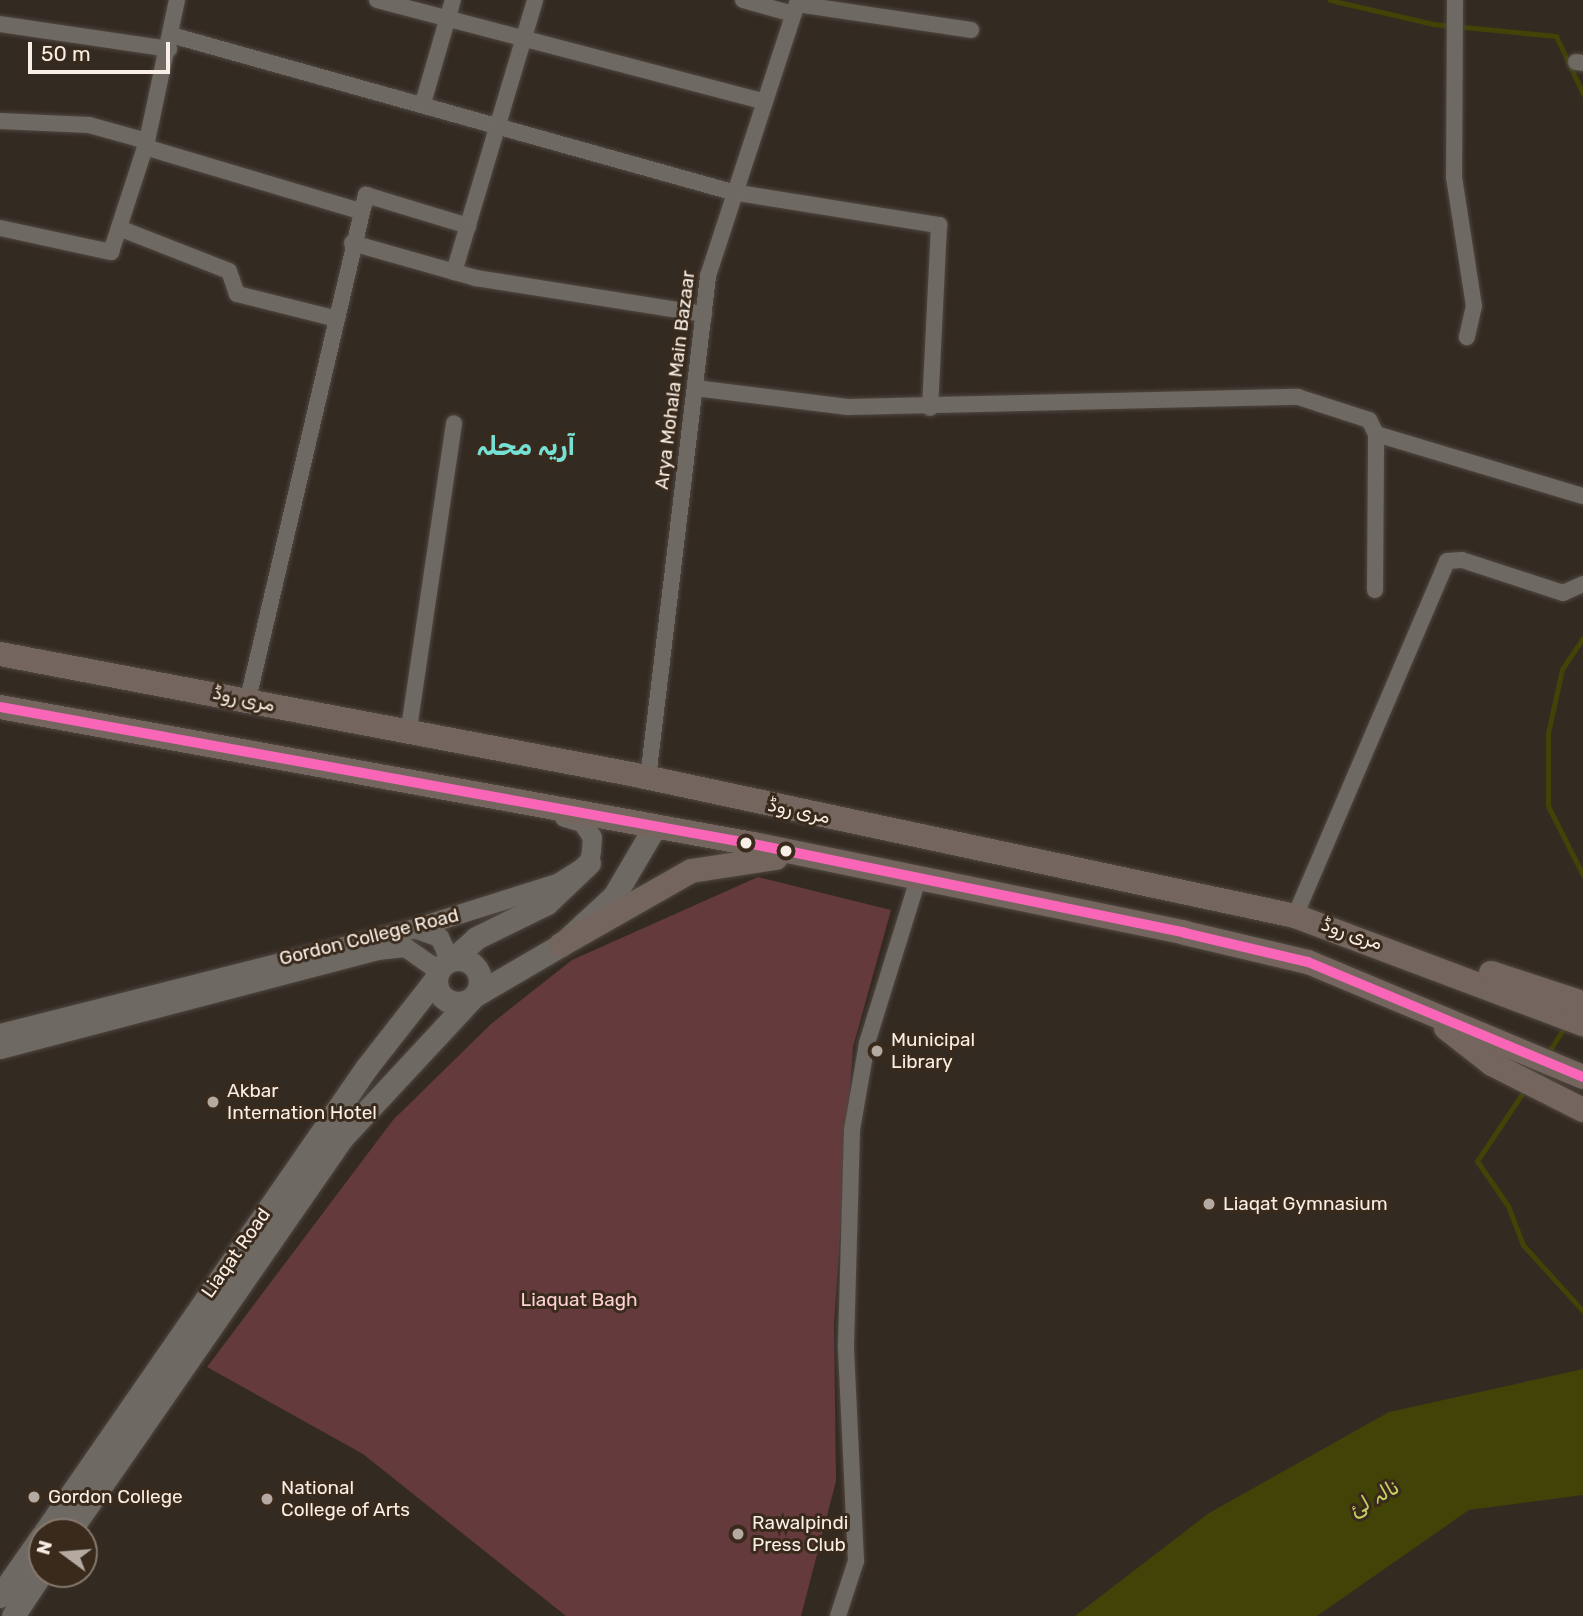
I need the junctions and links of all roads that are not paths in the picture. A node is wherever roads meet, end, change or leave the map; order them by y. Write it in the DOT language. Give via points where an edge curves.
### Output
graph roads {
  1 [pos="177,0"];
  2 [pos="377,0"];
  3 [pos="453,0"];
  4 [pos="536,0"];
  5 [pos="743,0"];
  6 [pos="796,6"];
  7 [pos="1454,7"];
  8 [pos="447,19"];
  9 [pos="0,24"];
  10 [pos="971,30"];
  11 [pos="524,40"];
  12 [pos="170,42"];
  13 [pos="763,101"];
  14 [pos="423,103"];
  15 [pos="0,121"];
  16 [pos="498,124"];
  17 [pos="146,144"];
  18 [pos="732,191"];
  19 [pos="360,211"];
  20 [pos="468,226"];
  21 [pos="0,228"];
  22 [pos="119,228"];
  23 [pos="352,243"];
  24 [pos="454,272"];
  25 [pos="704,314"];
  26 [pos="333,318"];
  27 [pos="1467,337"];
  28 [pos="695,388"];
  29 [pos="930,408"];
  30 [pos="454,423"];
  31 [pos="1376,434"];
  32 [pos="1583,496"];
  33 [pos="1583,584"];
  34 [pos="1375,590"];
  35 [pos="0,654"];
  36 [pos="248,699"];
  37 [pos="0,706"];
  38 [pos="408,735"];
  39 [pos="648,778"];
  40 [pos="482,794"];
  41 [pos="654,828"];
  42 [pos="805,855"];
  43 [pos="589,863"];
  44 [pos="918,879"];
  45 [pos="1295,916"];
  46 [pos="414,928"];
  47 [pos="561,944"];
  48 [pos="444,967"];
  49 [pos="1526,991"];
  50 [pos="473,997"];
  51 [pos="1583,1003"];
  52 [pos="1583,1024"];
  53 [pos="0,1033"];
  54 [pos="0,1049"];
  55 [pos="1496,1053"];
  56 [pos="1578,1075"];
  57 [pos="1583,1110"];
  58 [pos="54,1518"];
  59 [pos="79,1518"];
  60 [pos="28,1556"];
  61 [pos="31,1588"];
  62 [pos="0,1596"];
  63 [pos="13,1616"];
  64 [pos="838,1616"];
  1 -- 12 [label="street"];
  2 -- 8 [label="street"];
  3 -- 8 [label="street"];
  4 -- 11 [label="street"];
  5 -- 6 [label="street"];
  6 -- 10 [label="street"];
  6 -- 13 [label="street, Arya Mohala Main Bazaar"];
  7 -- 27 [label="street" via="1454,177 1474,306"];
  8 -- 11 [label="street"];
  8 -- 14 [label="street"];
  9 -- 12 [label="street"];
  11 -- 13 [label="street"];
  11 -- 16 [label="street"];
  12 -- 14 [label="street"];
  12 -- 17 [label="street"];
  13 -- 18 [label="street, Arya Mohala Main Bazaar"];
  14 -- 16 [label="street"];
  15 -- 17 [label="street" via="89,125"];
  16 -- 18 [label="street"];
  16 -- 20 [label="street"];
  17 -- 19 [label="street"];
  17 -- 22 [label="street"];
  18 -- 25 [label="street, Arya Mohala Main Bazaar" via="708,276"];
  18 -- 29 [label="street" via="939,225"];
  19 -- 20 [label="street" via="366,195"];
  19 -- 23 [label="street"];
  20 -- 24 [label="street"];
  21 -- 22 [label="street" via="111,252"];
  22 -- 26 [label="street" via="229,271 237,294"];
  23 -- 24 [label="street"];
  23 -- 26 [label="street"];
  24 -- 25 [label="street"];
  25 -- 28 [label="street, Arya Mohala Main Bazaar"];
  26 -- 36 [label="street"];
  28 -- 29 [label="street" via="848,407"];
  28 -- 39 [label="street, Arya Mohala Main Bazaar"];
  29 -- 31 [label="street" via="1297,397 1369,420"];
  30 -- 38 [label="street"];
  31 -- 32 [label="street"];
  31 -- 34 [label="street"];
  33 -- 45 [label="street" via="1563,593 1462,560 1447,561"];
  35 -- 36 [label="main road, مری روڈ"];
  36 -- 38 [label="main road, مری روڈ"];
  37 -- 40 [label="main road"];
  38 -- 39 [label="main road, مری روڈ"];
  39 -- 45 [label="main road, مری روڈ"];
  40 -- 41 [label="main road"];
  40 -- 43 [label="street" via="582,822 592,837"];
  41 -- 42 [label="main road"];
  41 -- 47 [label="main road, Liaqat Road" via="614,896"];
  42 -- 44 [label="main road"];
  42 -- 47 [label="main road" via="718,862 691,871"];
  43 -- 46 [label="street, Gordon College Road" via="557,884"];
  43 -- 48 [label="main road, Liaqat Road" via="547,902 476,938"];
  44 -- 55 [label="main road" via="1308,962 1415,1004"];
  44 -- 64 [label="street" via="867,1043 852,1130 846,1345 856,1561"];
  45 -- 49 [label="main road, مری روڈ" via="1464,975"];
  46 -- 48 [label="street" via="439,937"];
  46 -- 53 [label="street, Gordon College Road"];
  47 -- 50 [label="main road, Liaqat Road"];
  48 -- 50 [label="main road" via="451,1003"];
  48 -- 50 [label="main road" via="473,964"];
  48 -- 54 [label="street, Gordon College Road" via="405,947 377,950"];
  48 -- 58 [label="main road, Liaqat Road" via="351,1090"];
  49 -- 51 [label="main road"];
  49 -- 52 [label="main road, مری روڈ"];
  50 -- 59 [label="main road, Liaqat Road" via="340,1140"];
  55 -- 56 [label="main road"];
  55 -- 57 [label="main road"];
  60 -- 62 [label="main road, Liaqat Road"];
  61 -- 63 [label="main road"];
}
